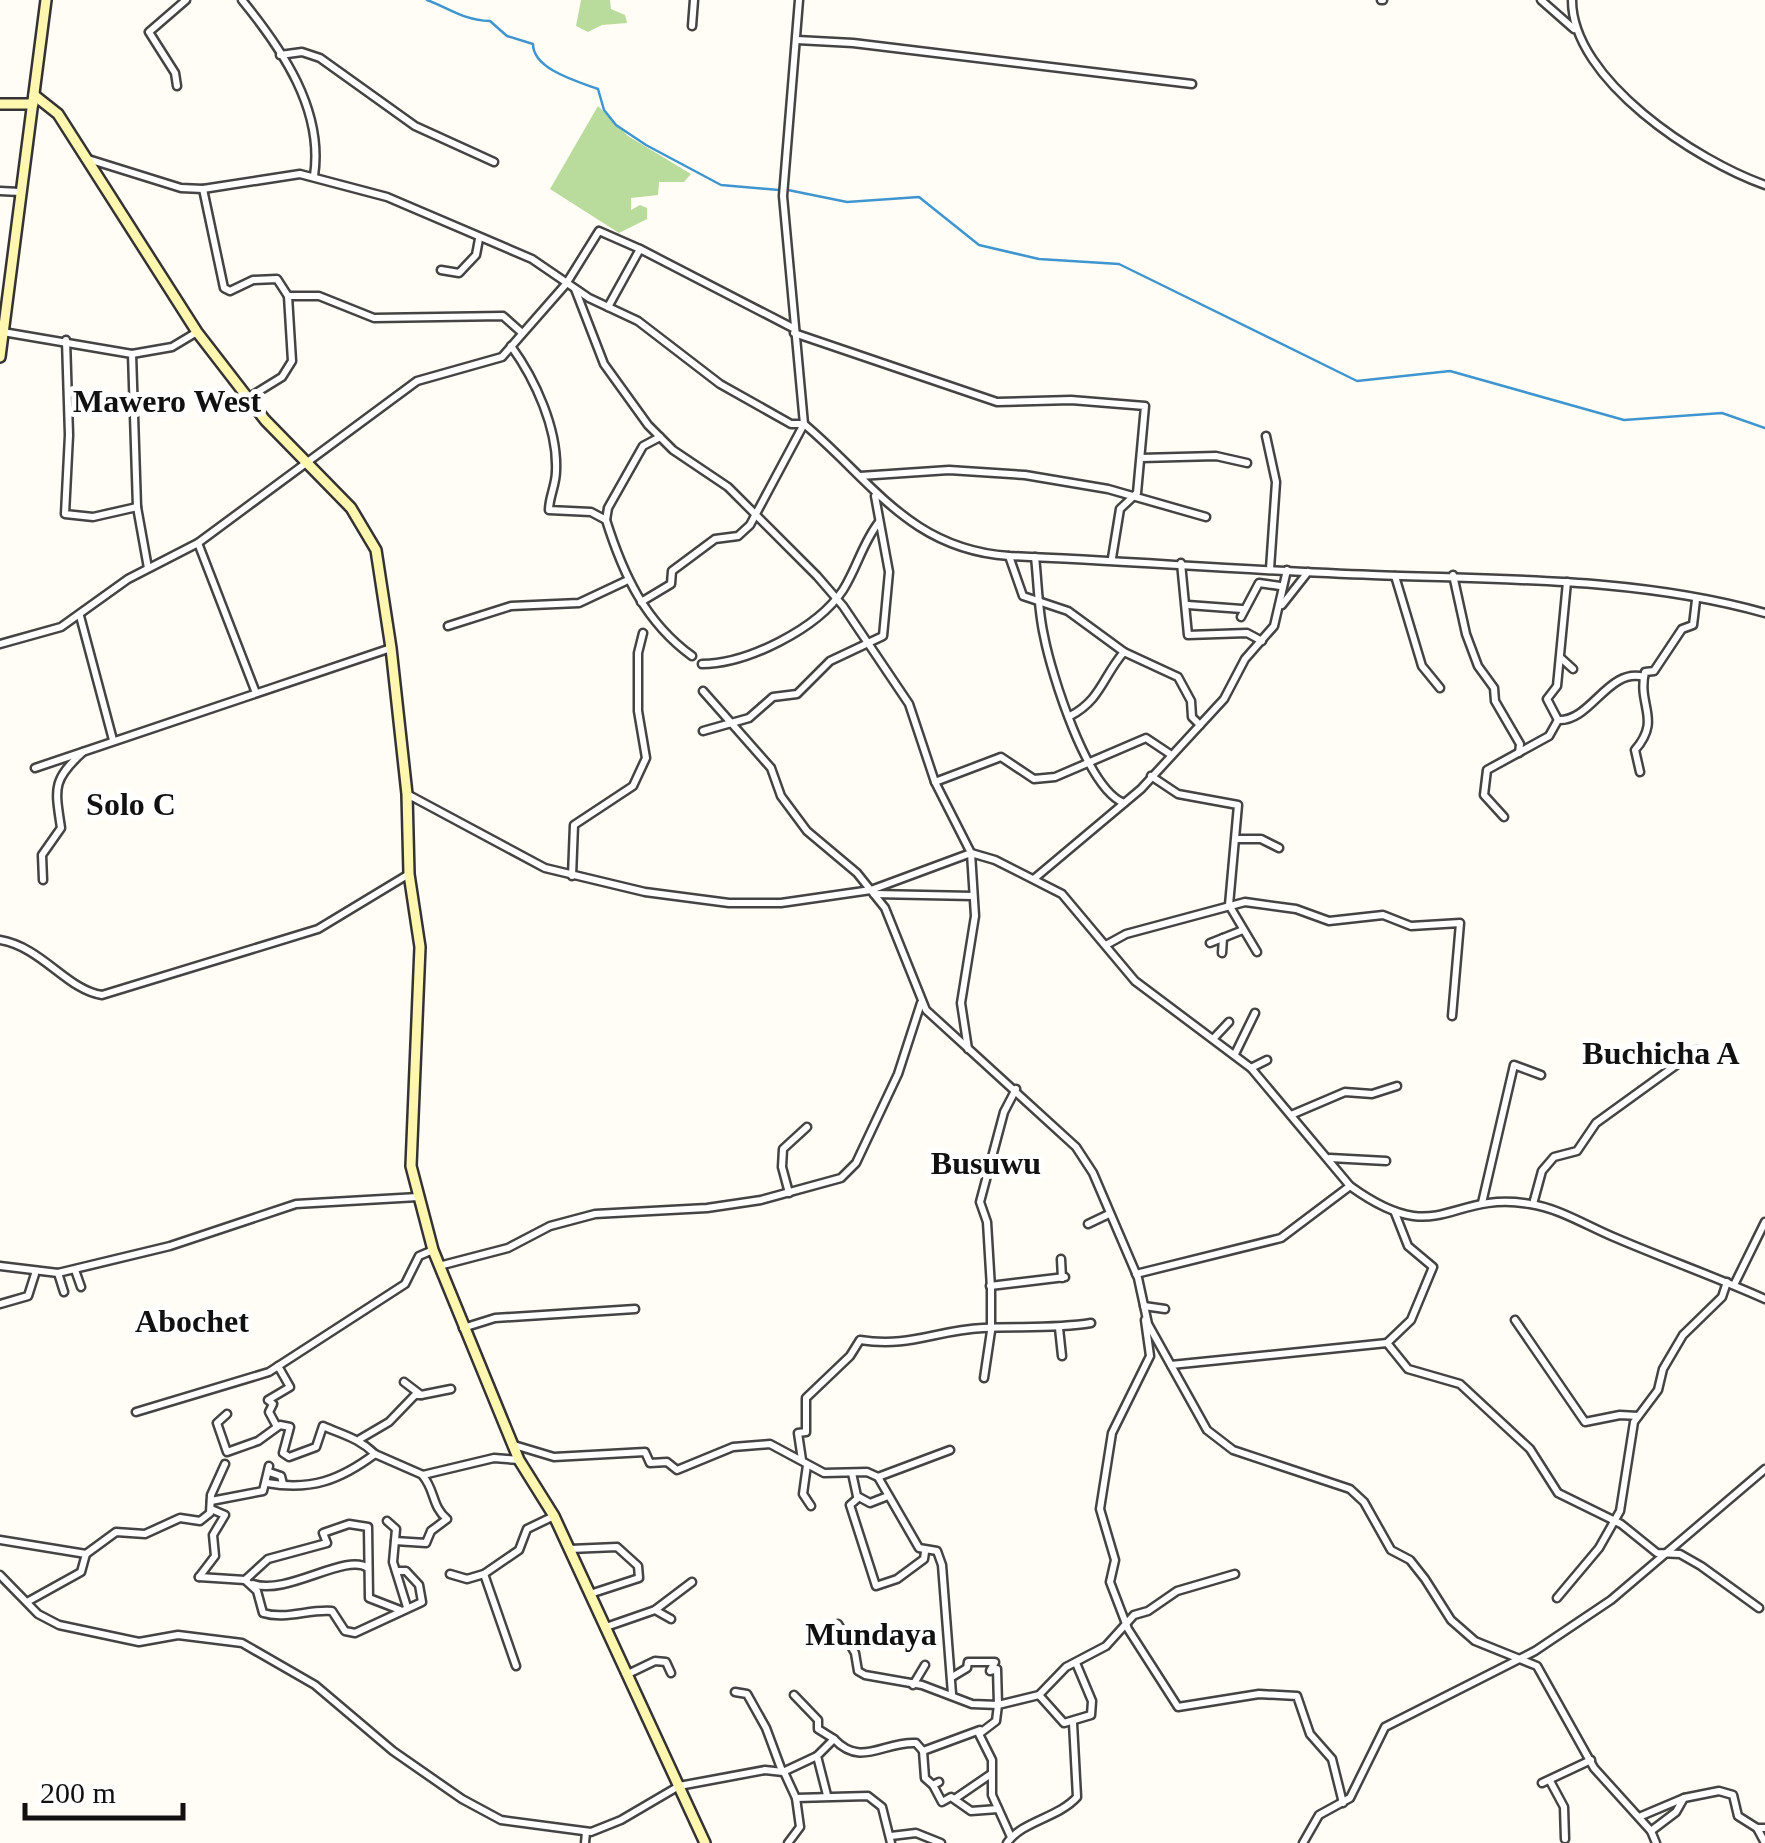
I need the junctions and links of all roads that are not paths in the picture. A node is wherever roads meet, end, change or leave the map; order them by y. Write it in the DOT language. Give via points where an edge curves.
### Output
graph roads {
  1 [pos="46,0"];
  2 [pos="186,0"];
  3 [pos="242,0"];
  4 [pos="694,0"];
  5 [pos="799,0"];
  6 [pos="1541,0"];
  7 [pos="1572,0"];
  8 [pos="692,26"];
  9 [pos="1575,29"];
  10 [pos="798,40"];
  11 [pos="280,55"];
  12 [pos="1192,84"];
  13 [pos="178,86"];
  14 [pos="34,99"];
  15 [pos="0,104"];
  16 [pos="87,158"];
  17 [pos="494,162"];
  18 [pos="1765,172"];
  19 [pos="314,176"];
  20 [pos="1761,183"];
  21 [pos="203,189"];
  22 [pos="0,191"];
  23 [pos="20,192"];
  24 [pos="479,239"];
  25 [pos="640,249"];
  26 [pos="441,270"];
  27 [pos="566,284"];
  28 [pos="574,288"];
  29 [pos="288,296"];
  30 [pos="608,307"];
  31 [pos="793,330"];
  32 [pos="4,332"];
  33 [pos="197,332"];
  34 [pos="521,332"];
  35 [pos="66,340"];
  36 [pos="511,346"];
  37 [pos="132,354"];
  38 [pos="0,357"];
  39 [pos="247,398"];
  40 [pos="804,424"];
  41 [pos="1266,436"];
  42 [pos="660,437"];
  43 [pos="1141,458"];
  44 [pos="308,462"];
  45 [pos="1247,463"];
  46 [pos="858,476"];
  47 [pos="875,495"];
  48 [pos="1135,497"];
  49 [pos="136,507"];
  50 [pos="608,508"];
  51 [pos="595,513"];
  52 [pos="754,515"];
  53 [pos="1206,517"];
  54 [pos="606,520"];
  55 [pos="880,521"];
  56 [pos="198,543"];
  57 [pos="1009,556"];
  58 [pos="1035,557"];
  59 [pos="1112,558"];
  60 [pos="1181,562"];
  61 [pos="148,568"];
  62 [pos="1268,568"];
  63 [pos="1287,570"];
  64 [pos="1310,571"];
  65 [pos="1453,575"];
  66 [pos="1395,576"];
  67 [pos="628,580"];
  68 [pos="1568,582"];
  69 [pos="1281,590"];
  70 [pos="834,598"];
  71 [pos="1696,600"];
  72 [pos="641,602"];
  73 [pos="1040,603"];
  74 [pos="1188,605"];
  75 [pos="1280,608"];
  76 [pos="1765,613"];
  77 [pos="80,616"];
  78 [pos="448,626"];
  79 [pos="643,633"];
  80 [pos="1263,641"];
  81 [pos="0,644"];
  82 [pos="868,645"];
  83 [pos="391,648"];
  84 [pos="1124,652"];
  85 [pos="692,656"];
  86 [pos="1562,659"];
  87 [pos="702,664"];
  88 [pos="1573,669"];
  89 [pos="1644,677"];
  90 [pos="1440,688"];
  91 [pos="703,691"];
  92 [pos="256,693"];
  93 [pos="1070,716"];
  94 [pos="1558,720"];
  95 [pos="732,724"];
  96 [pos="1200,724"];
  97 [pos="703,732"];
  98 [pos="113,740"];
  99 [pos="88,748"];
  100 [pos="1519,753"];
  101 [pos="1170,754"];
  102 [pos="1090,762"];
  103 [pos="35,768"];
  104 [pos="1640,772"];
  105 [pos="1151,776"];
  106 [pos="935,782"];
  107 [pos="408,794"];
  108 [pos="1124,803"];
  109 [pos="1504,817"];
  110 [pos="1236,839"];
  111 [pos="1279,848"];
  112 [pos="971,853"];
  113 [pos="409,874"];
  114 [pos="572,876"];
  115 [pos="1035,878"];
  116 [pos="44,880"];
  117 [pos="873,892"];
  118 [pos="973,896"];
  119 [pos="1229,904"];
  120 [pos="1243,930"];
  121 [pos="1224,937"];
  122 [pos="0,940"];
  123 [pos="1210,943"];
  124 [pos="1106,945"];
  125 [pos="1257,952"];
  126 [pos="1222,953"];
  127 [pos="922,1002"];
  128 [pos="1255,1013"];
  129 [pos="1452,1016"];
  130 [pos="1229,1022"];
  131 [pos="1214,1038"];
  132 [pos="968,1049"];
  133 [pos="1696,1050"];
  134 [pos="1235,1054"];
  135 [pos="1267,1060"];
  136 [pos="1250,1068"];
  137 [pos="1542,1075"];
  138 [pos="1396,1086"];
  139 [pos="1016,1089"];
  140 [pos="1291,1115"];
  141 [pos="807,1128"];
  142 [pos="1328,1158"];
  143 [pos="1386,1160"];
  144 [pos="1350,1186"];
  145 [pos="789,1193"];
  146 [pos="418,1197"];
  147 [pos="1482,1203"];
  148 [pos="1532,1204"];
  149 [pos="1395,1213"];
  150 [pos="1109,1214"];
  151 [pos="1765,1222"];
  152 [pos="1088,1224"];
  153 [pos="433,1250"];
  154 [pos="1060,1259"];
  155 [pos="0,1266"];
  156 [pos="439,1266"];
  157 [pos="75,1270"];
  158 [pos="58,1273"];
  159 [pos="35,1274"];
  160 [pos="1136,1274"];
  161 [pos="1731,1284"];
  162 [pos="990,1286"];
  163 [pos="81,1287"];
  164 [pos="64,1292"];
  165 [pos="1765,1299"];
  166 [pos="0,1304"];
  167 [pos="635,1309"];
  168 [pos="1165,1309"];
  169 [pos="1144,1310"];
  170 [pos="1516,1320"];
  171 [pos="1091,1323"];
  172 [pos="988,1327"];
  173 [pos="463,1328"];
  174 [pos="1059,1328"];
  175 [pos="1387,1343"];
  176 [pos="1062,1356"];
  177 [pos="1171,1365"];
  178 [pos="278,1366"];
  179 [pos="984,1378"];
  180 [pos="404,1382"];
  181 [pos="451,1389"];
  182 [pos="421,1395"];
  183 [pos="136,1412"];
  184 [pos="227,1414"];
  185 [pos="1638,1416"];
  186 [pos="276,1425"];
  187 [pos="360,1439"];
  188 [pos="513,1445"];
  189 [pos="950,1450"];
  190 [pos="375,1454"];
  191 [pos="519,1460"];
  192 [pos="805,1463"];
  193 [pos="225,1464"];
  194 [pos="1765,1469"];
  195 [pos="852,1473"];
  196 [pos="423,1475"];
  197 [pos="878,1477"];
  198 [pos="267,1483"];
  199 [pos="283,1484"];
  200 [pos="888,1496"];
  201 [pos="857,1497"];
  202 [pos="210,1505"];
  203 [pos="812,1506"];
  204 [pos="554,1516"];
  205 [pos="387,1521"];
  206 [pos="1615,1521"];
  207 [pos="0,1540"];
  208 [pos="395,1542"];
  209 [pos="568,1549"];
  210 [pos="925,1552"];
  211 [pos="86,1554"];
  212 [pos="1663,1554"];
  213 [pos="368,1568"];
  214 [pos="396,1571"];
  215 [pos="450,1574"];
  216 [pos="484,1574"];
  217 [pos="1236,1574"];
  218 [pos="0,1575"];
  219 [pos="249,1582"];
  220 [pos="692,1582"];
  221 [pos="590,1594"];
  222 [pos="1557,1598"];
  223 [pos="28,1602"];
  224 [pos="1759,1608"];
  225 [pos="404,1609"];
  226 [pos="656,1610"];
  227 [pos="671,1619"];
  228 [pos="838,1624"];
  229 [pos="1127,1624"];
  230 [pos="606,1627"];
  231 [pos="1518,1659"];
  232 [pos="1076,1663"];
  233 [pos="925,1665"];
  234 [pos="516,1666"];
  235 [pos="671,1673"];
  236 [pos="628,1674"];
  237 [pos="952,1677"];
  238 [pos="914,1686"];
  239 [pos="734,1692"];
  240 [pos="794,1694"];
  241 [pos="952,1694"];
  242 [pos="1039,1694"];
  243 [pos="998,1705"];
  244 [pos="1072,1723"];
  245 [pos="981,1730"];
  246 [pos="834,1739"];
  247 [pos="924,1751"];
  248 [pos="818,1756"];
  249 [pos="1590,1760"];
  250 [pos="784,1772"];
  251 [pos="991,1774"];
  252 [pos="1712,1784"];
  253 [pos="679,1786"];
  254 [pos="827,1795"];
  255 [pos="796,1798"];
  256 [pos="956,1798"];
  257 [pos="1684,1798"];
  258 [pos="1342,1804"];
  259 [pos="998,1809"];
  260 [pos="1639,1817"];
  261 [pos="1761,1828"];
  262 [pos="1651,1831"];
  263 [pos="586,1832"];
  264 [pos="890,1839"];
  265 [pos="1565,1839"];
  266 [pos="1009,1840"];
  267 [pos="1765,1842"];
  268 [pos="585,1843"];
  269 [pos="705,1843"];
  270 [pos="788,1843"];
  271 [pos="941,1843"];
  272 [pos="1303,1843"];
  273 [pos="1656,1843"];
  1 -- 14 [label="main road"];
  2 -- 13 [label="street" via="148,32"];
  3 -- 11 [label="street"];
  4 -- 8 [label="street"];
  5 -- 10 [label="street"];
  6 -- 9 [label="street"];
  7 -- 9 [label="street"];
  9 -- 20 [label="street" via="1599,67 1660,128"];
  10 -- 12 [label="street"];
  10 -- 31 [label="street" via="783,196"];
  11 -- 17 [label="street" via="320,58 415,126"];
  11 -- 19 [label="street" via="310,109"];
  14 -- 15 [label="main road"];
  14 -- 16 [label="main road" via="52,107"];
  14 -- 23 [label="main road"];
  16 -- 21 [label="street" via="130,175"];
  16 -- 33 [label="main road"];
  18 -- 20 [label="street"];
  19 -- 21 [label="street" via="276,175"];
  19 -- 24 [label="street" via="386,197"];
  21 -- 29 [label="street" via="224,288 277,279"];
  22 -- 23 [label="street"];
  23 -- 32 [label="main road"];
  24 -- 26 [label="street" via="476,255 459,273"];
  24 -- 27 [label="street" via="510,247"];
  25 -- 27 [label="street" via="599,232"];
  25 -- 30 [label="street"];
  25 -- 31 [label="street"];
  27 -- 28 [label="street"];
  27 -- 34 [label="street"];
  28 -- 30 [label="street"];
  28 -- 42 [label="street" via="604,364"];
  29 -- 34 [label="street" via="319,296 374,318 503,316"];
  29 -- 39 [label="street" via="289,368"];
  30 -- 40 [label="street" via="638,321 732,391 791,424"];
  31 -- 40 [label="street"];
  31 -- 43 [label="street" via="997,402 1145,406"];
  32 -- 35 [label="street"];
  32 -- 38 [label="main road"];
  33 -- 37 [label="street" via="172,347"];
  33 -- 39 [label="main road"];
  34 -- 36 [label="street"];
  35 -- 37 [label="street"];
  35 -- 49 [label="street" via="65,514"];
  36 -- 44 [label="street" via="498,359 417,381"];
  36 -- 51 [label="street" via="532,376 553,448 549,510"];
  37 -- 49 [label="street"];
  39 -- 44 [label="main road"];
  40 -- 46 [label="street"];
  40 -- 52 [label="street"];
  41 -- 62 [label="street" via="1276,482"];
  42 -- 50 [label="street" via="643,446"];
  42 -- 52 [label="street"];
  43 -- 45 [label="street" via="1216,456"];
  43 -- 48 [label="street"];
  44 -- 56 [label="street"];
  44 -- 83 [label="main road" via="350,508 376,550"];
  46 -- 47 [label="street"];
  46 -- 48 [label="street" via="986,471"];
  47 -- 55 [label="street"];
  47 -- 57 [label="street" via="953,546"];
  48 -- 53 [label="street"];
  48 -- 59 [label="street" via="1120,509"];
  49 -- 61 [label="street"];
  50 -- 51 [label="street"];
  50 -- 54 [label="street"];
  51 -- 54 [label="street"];
  52 -- 70 [label="street"];
  52 -- 72 [label="street" via="738,536 715,539 672,571 670,584"];
  54 -- 67 [label="street"];
  55 -- 70 [label="street"];
  55 -- 82 [label="street" via="887,627"];
  56 -- 61 [label="street"];
  56 -- 92 [label="street"];
  57 -- 58 [label="street"];
  57 -- 73 [label="street" via="1019,592"];
  58 -- 59 [label="street"];
  58 -- 73 [label="street"];
  59 -- 60 [label="street"];
  60 -- 62 [label="street"];
  60 -- 74 [label="street"];
  61 -- 77 [label="street"];
  62 -- 63 [label="street"];
  62 -- 69 [label="street"];
  63 -- 64 [label="street"];
  63 -- 69 [label="street"];
  64 -- 66 [label="street"];
  64 -- 75 [label="street"];
  65 -- 66 [label="street"];
  65 -- 68 [label="street"];
  65 -- 100 [label="street" via="1466,634"];
  66 -- 90 [label="street" via="1422,666"];
  67 -- 72 [label="street"];
  67 -- 78 [label="street" via="579,604 511,606"];
  68 -- 71 [label="street"];
  68 -- 86 [label="street"];
  69 -- 74 [label="street" via="1259,583 1242,613"];
  69 -- 75 [label="street"];
  70 -- 82 [label="street"];
  70 -- 87 [label="street" via="819,616 758,655"];
  71 -- 76 [label="street"];
  71 -- 89 [label="street" via="1693,625 1682,629"];
  72 -- 85 [label="street" via="670,640"];
  73 -- 84 [label="street" via="1068,611"];
  73 -- 93 [label="street" via="1054,680"];
  74 -- 80 [label="street" via="1188,635 1247,633"];
  75 -- 80 [label="street"];
  77 -- 81 [label="street"];
  77 -- 98 [label="street"];
  79 -- 114 [label="street" via="638,711 646,758 633,786 574,825"];
  80 -- 96 [label="street"];
  82 -- 95 [label="street" via="830,661 798,694 773,697"];
  82 -- 106 [label="street" via="909,704"];
  83 -- 92 [label="street"];
  83 -- 107 [label="main road"];
  84 -- 93 [label="street" via="1095,701"];
  84 -- 96 [label="street" via="1178,677"];
  86 -- 88 [label="street"];
  86 -- 94 [label="street" via="1558,686 1547,699"];
  89 -- 94 [label="street" via="1627,676 1576,715"];
  89 -- 104 [label="street" via="1649,728 1634,750"];
  91 -- 95 [label="street"];
  92 -- 98 [label="street"];
  93 -- 102 [label="street"];
  94 -- 100 [label="street" via="1549,736"];
  95 -- 97 [label="street"];
  95 -- 117 [label="street" via="771,768 781,796 807,831"];
  96 -- 101 [label="street"];
  98 -- 99 [label="street"];
  99 -- 103 [label="street"];
  99 -- 116 [label="street" via="58,780 61,828 42,855"];
  100 -- 109 [label="street" via="1492,766 1484,778 1484,795"];
  101 -- 102 [label="street" via="1146,738"];
  101 -- 105 [label="street"];
  102 -- 106 [label="street" via="1034,780 1002,757"];
  102 -- 108 [label="street"];
  105 -- 108 [label="street"];
  105 -- 110 [label="street" via="1178,794 1238,805"];
  106 -- 112 [label="street"];
  107 -- 113 [label="main road"];
  107 -- 114 [label="street"];
  108 -- 115 [label="street"];
  110 -- 111 [label="street" via="1262,839"];
  110 -- 119 [label="street"];
  112 -- 115 [label="street"];
  112 -- 117 [label="street"];
  112 -- 118 [label="street"];
  113 -- 122 [label="street" via="318,928 102,995 28,948"];
  113 -- 146 [label="main road" via="420,947 411,1136"];
  114 -- 117 [label="street" via="751,904"];
  115 -- 124 [label="street" via="1062,894"];
  117 -- 118 [label="street"];
  117 -- 127 [label="street" via="894,926"];
  118 -- 132 [label="street" via="961,1003"];
  119 -- 120 [label="street"];
  119 -- 124 [label="street"];
  119 -- 129 [label="street" via="1266,904 1329,921 1383,915 1411,926 1460,923"];
  120 -- 121 [label="street"];
  120 -- 125 [label="street"];
  121 -- 123 [label="street"];
  121 -- 126 [label="street"];
  124 -- 131 [label="street" via="1144,988"];
  127 -- 132 [label="street"];
  127 -- 145 [label="street" via="898,1074 851,1171"];
  128 -- 134 [label="street"];
  130 -- 131 [label="street"];
  131 -- 134 [label="street"];
  132 -- 139 [label="street"];
  133 -- 148 [label="street" via="1596,1123 1577,1151 1554,1157 1542,1170"];
  134 -- 136 [label="street"];
  135 -- 136 [label="street"];
  136 -- 140 [label="street"];
  137 -- 147 [label="street" via="1514,1066"];
  138 -- 140 [label="street" via="1372,1094 1345,1092"];
  139 -- 150 [label="street" via="1076,1147"];
  139 -- 162 [label="street" via="980,1202"];
  140 -- 142 [label="street"];
  141 -- 145 [label="street" via="784,1149"];
  142 -- 143 [label="street"];
  142 -- 144 [label="street"];
  144 -- 149 [label="street"];
  144 -- 160 [label="street" via="1281,1238"];
  145 -- 156 [label="street" via="707,1208 594,1214"];
  146 -- 153 [label="main road"];
  146 -- 157 [label="street" via="296,1204"];
  147 -- 148 [label="street"];
  147 -- 149 [label="street" via="1435,1219"];
  148 -- 161 [label="street"];
  149 -- 175 [label="street" via="1408,1246 1433,1268 1411,1320"];
  150 -- 152 [label="street"];
  150 -- 160 [label="street"];
  151 -- 161 [label="street"];
  153 -- 156 [label="main road"];
  153 -- 178 [label="street" via="419,1256 405,1284"];
  154 -- 162 [label="street" via="1063,1278"];
  155 -- 159 [label="street"];
  156 -- 173 [label="main road"];
  157 -- 158 [label="street"];
  157 -- 163 [label="street"];
  158 -- 159 [label="street"];
  158 -- 164 [label="street"];
  159 -- 166 [label="street" via="28,1296"];
  160 -- 169 [label="street"];
  161 -- 165 [label="street"];
  161 -- 185 [label="street" via="1682,1335 1658,1390"];
  162 -- 172 [label="street"];
  167 -- 173 [label="street" via="495,1318"];
  168 -- 169 [label="street"];
  169 -- 177 [label="street"];
  169 -- 229 [label="street" via="1150,1356 1120,1408 1100,1493 1116,1560 1110,1582"];
  170 -- 185 [label="street" via="1585,1422"];
  171 -- 174 [label="street"];
  172 -- 174 [label="street"];
  172 -- 179 [label="street"];
  172 -- 192 [label="street" via="913,1343 860,1340 806,1398 806,1432 798,1433"];
  173 -- 188 [label="main road"];
  174 -- 176 [label="street"];
  175 -- 177 [label="street"];
  175 -- 206 [label="street" via="1408,1369 1460,1384 1530,1450 1558,1493"];
  177 -- 231 [label="street" via="1207,1430 1233,1450 1350,1489 1391,1550 1410,1560 1452,1620 1475,1641"];
  178 -- 183 [label="street"];
  178 -- 186 [label="street" via="290,1387 268,1400"];
  180 -- 182 [label="street"];
  181 -- 182 [label="street"];
  182 -- 187 [label="street"];
  184 -- 186 [label="street" via="217,1424 226,1452 258,1441"];
  185 -- 206 [label="street"];
  186 -- 187 [label="street" via="290,1426 282,1453 289,1457 316,1447 323,1426"];
  187 -- 190 [label="street"];
  188 -- 191 [label="main road"];
  188 -- 192 [label="street" via="554,1457 645,1452 650,1463 667,1462 678,1470 714,1452 770,1444"];
  189 -- 197 [label="street"];
  190 -- 196 [label="street"];
  190 -- 199 [label="street" via="331,1482"];
  191 -- 196 [label="street" via="494,1458"];
  191 -- 204 [label="main road"];
  192 -- 195 [label="street" via="824,1473"];
  192 -- 203 [label="street" via="803,1494"];
  193 -- 202 [label="street"];
  194 -- 212 [label="street"];
  195 -- 197 [label="street"];
  195 -- 201 [label="street"];
  196 -- 208 [label="street" via="447,1519 426,1543"];
  197 -- 200 [label="street"];
  198 -- 199 [label="street"];
  198 -- 199 [label="street" via="269,1469"];
  198 -- 202 [label="street" via="258,1493"];
  200 -- 201 [label="street" via="870,1503"];
  200 -- 210 [label="street"];
  201 -- 210 [label="street" via="850,1505 876,1586 896,1579"];
  202 -- 211 [label="street" via="200,1521 180,1518 145,1534 116,1532"];
  202 -- 219 [label="street" via="226,1516 213,1535 215,1556 198,1577"];
  204 -- 209 [label="main road"];
  204 -- 216 [label="street" via="527,1529 519,1550"];
  205 -- 208 [label="street" via="396,1529"];
  206 -- 212 [label="street"];
  206 -- 222 [label="street"];
  207 -- 211 [label="street"];
  208 -- 214 [label="street"];
  209 -- 221 [label="main road"];
  209 -- 221 [label="street" via="617,1547 638,1566 639,1578"];
  210 -- 237 [label="street" via="937,1550 942,1565"];
  211 -- 223 [label="street" via="81,1572"];
  212 -- 224 [label="street" via="1680,1554"];
  212 -- 231 [label="street" via="1611,1600"];
  213 -- 219 [label="street" via="352,1562 295,1583"];
  213 -- 219 [label="street" via="368,1527 348,1524 323,1533 328,1543 268,1560"];
  213 -- 225 [label="street" via="368,1598"];
  214 -- 225 [label="street"];
  214 -- 225 [label="street" via="406,1572 423,1596"];
  215 -- 216 [label="street" via="467,1580"];
  216 -- 234 [label="street"];
  217 -- 229 [label="street" via="1177,1591"];
  218 -- 223 [label="street"];
  219 -- 225 [label="street" via="263,1613 332,1612 345,1631 355,1633"];
  220 -- 226 [label="street"];
  221 -- 230 [label="main road"];
  223 -- 263 [label="street" via="59,1624 132,1641 178,1635 242,1642 315,1685 372,1735 480,1810 501,1820"];
  226 -- 227 [label="street"];
  226 -- 230 [label="street"];
  228 -- 238 [label="street" via="858,1671"];
  229 -- 232 [label="street"];
  229 -- 258 [label="street" via="1178,1706 1259,1694 1298,1696 1310,1734 1332,1760"];
  230 -- 236 [label="main road"];
  231 -- 249 [label="street" via="1532,1661 1546,1678"];
  231 -- 258 [label="street" via="1385,1727 1362,1779"];
  232 -- 242 [label="street"];
  232 -- 244 [label="street" via="1092,1708"];
  233 -- 238 [label="street"];
  235 -- 236 [label="street" via="658,1661"];
  236 -- 253 [label="main road"];
  237 -- 241 [label="street"];
  237 -- 243 [label="street" via="968,1662 995,1662 990,1671 997,1669"];
  238 -- 241 [label="street"];
  239 -- 250 [label="street" via="747,1694"];
  240 -- 246 [label="street" via="818,1720 818,1729"];
  241 -- 243 [label="street" via="972,1704"];
  242 -- 243 [label="street"];
  242 -- 244 [label="street" via="1060,1721"];
  243 -- 245 [label="street" via="996,1720"];
  244 -- 266 [label="street" via="1078,1797"];
  245 -- 247 [label="street"];
  245 -- 251 [label="street"];
  246 -- 247 [label="street" via="862,1754 907,1742"];
  246 -- 248 [label="street"];
  247 -- 256 [label="street" via="925,1778 936,1784 942,1802"];
  248 -- 250 [label="street"];
  248 -- 254 [label="street"];
  249 -- 260 [label="street"];
  249 -- 265 [label="street" via="1546,1782 1564,1807"];
  250 -- 253 [label="street"];
  250 -- 255 [label="street"];
  251 -- 256 [label="street"];
  251 -- 259 [label="street"];
  252 -- 257 [label="street"];
  253 -- 263 [label="street"];
  253 -- 269 [label="main road"];
  254 -- 255 [label="street"];
  254 -- 264 [label="street" via="879,1802"];
  255 -- 270 [label="street" via="800,1827"];
  256 -- 259 [label="street" via="971,1811"];
  257 -- 260 [label="street"];
  257 -- 261 [label="street" via="1726,1790 1738,1816"];
  257 -- 262 [label="street"];
  258 -- 272 [label="street" via="1319,1815"];
  259 -- 266 [label="street"];
  260 -- 262 [label="street"];
  261 -- 267 [label="street"];
  262 -- 273 [label="street"];
  263 -- 268 [label="street"];
  264 -- 271 [label="street" via="916,1833"];
}
